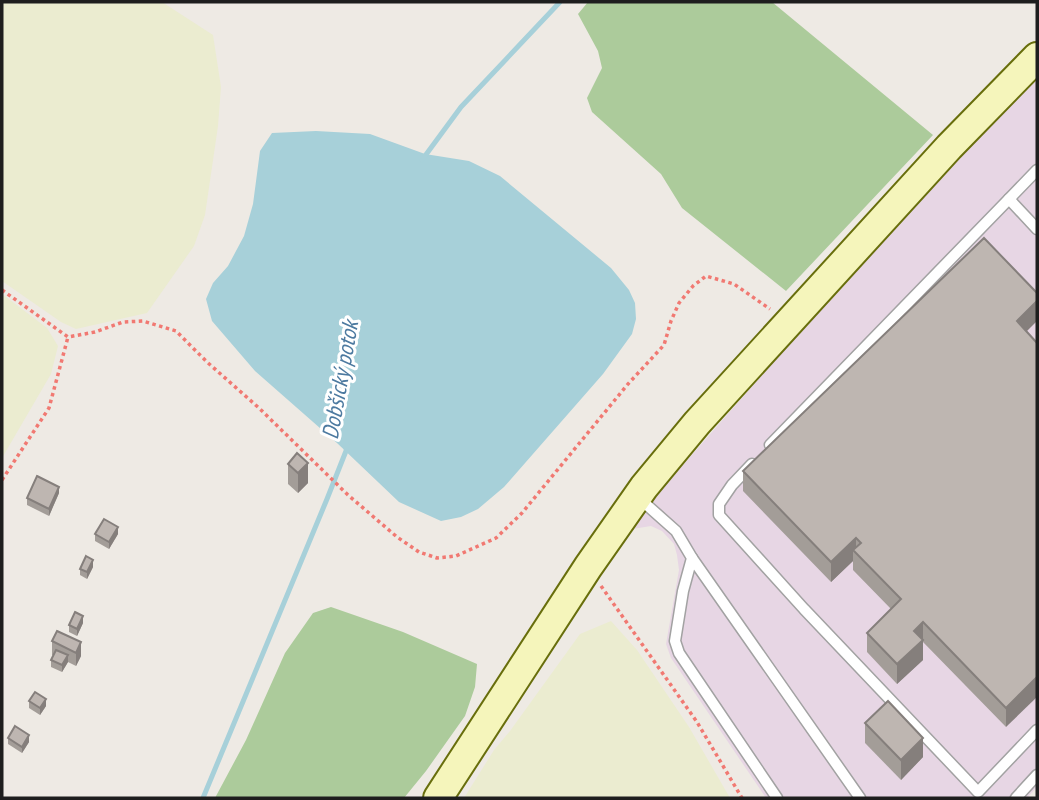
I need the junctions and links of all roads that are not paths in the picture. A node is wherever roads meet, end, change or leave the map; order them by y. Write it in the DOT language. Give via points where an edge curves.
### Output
graph roads {
  1 [pos="1037,57"];
  2 [pos="1037,170"];
  3 [pos="1009,199"];
  4 [pos="1037,229"];
  5 [pos="637,497"];
  6 [pos="692,558"];
  7 [pos="1037,730"];
  8 [pos="1037,775"];
  9 [pos="974,795"];
  10 [pos="438,798"];
  11 [pos="777,798"];
  12 [pos="860,798"];
  13 [pos="1016,798"];
  1 -- 5 [label="main road" via="697,423"];
  2 -- 3 [label="lane"];
  3 -- 4 [label="lane"];
  3 -- 9 [label="lane" via="732,485 719,504 719,515"];
  5 -- 6 [label="lane" via="676,531"];
  5 -- 10 [label="main road"];
  6 -- 11 [label="lane" via="675,641 679,653"];
  6 -- 12 [label="lane"];
  7 -- 9 [label="lane"];
  8 -- 13 [label="lane"];
}
